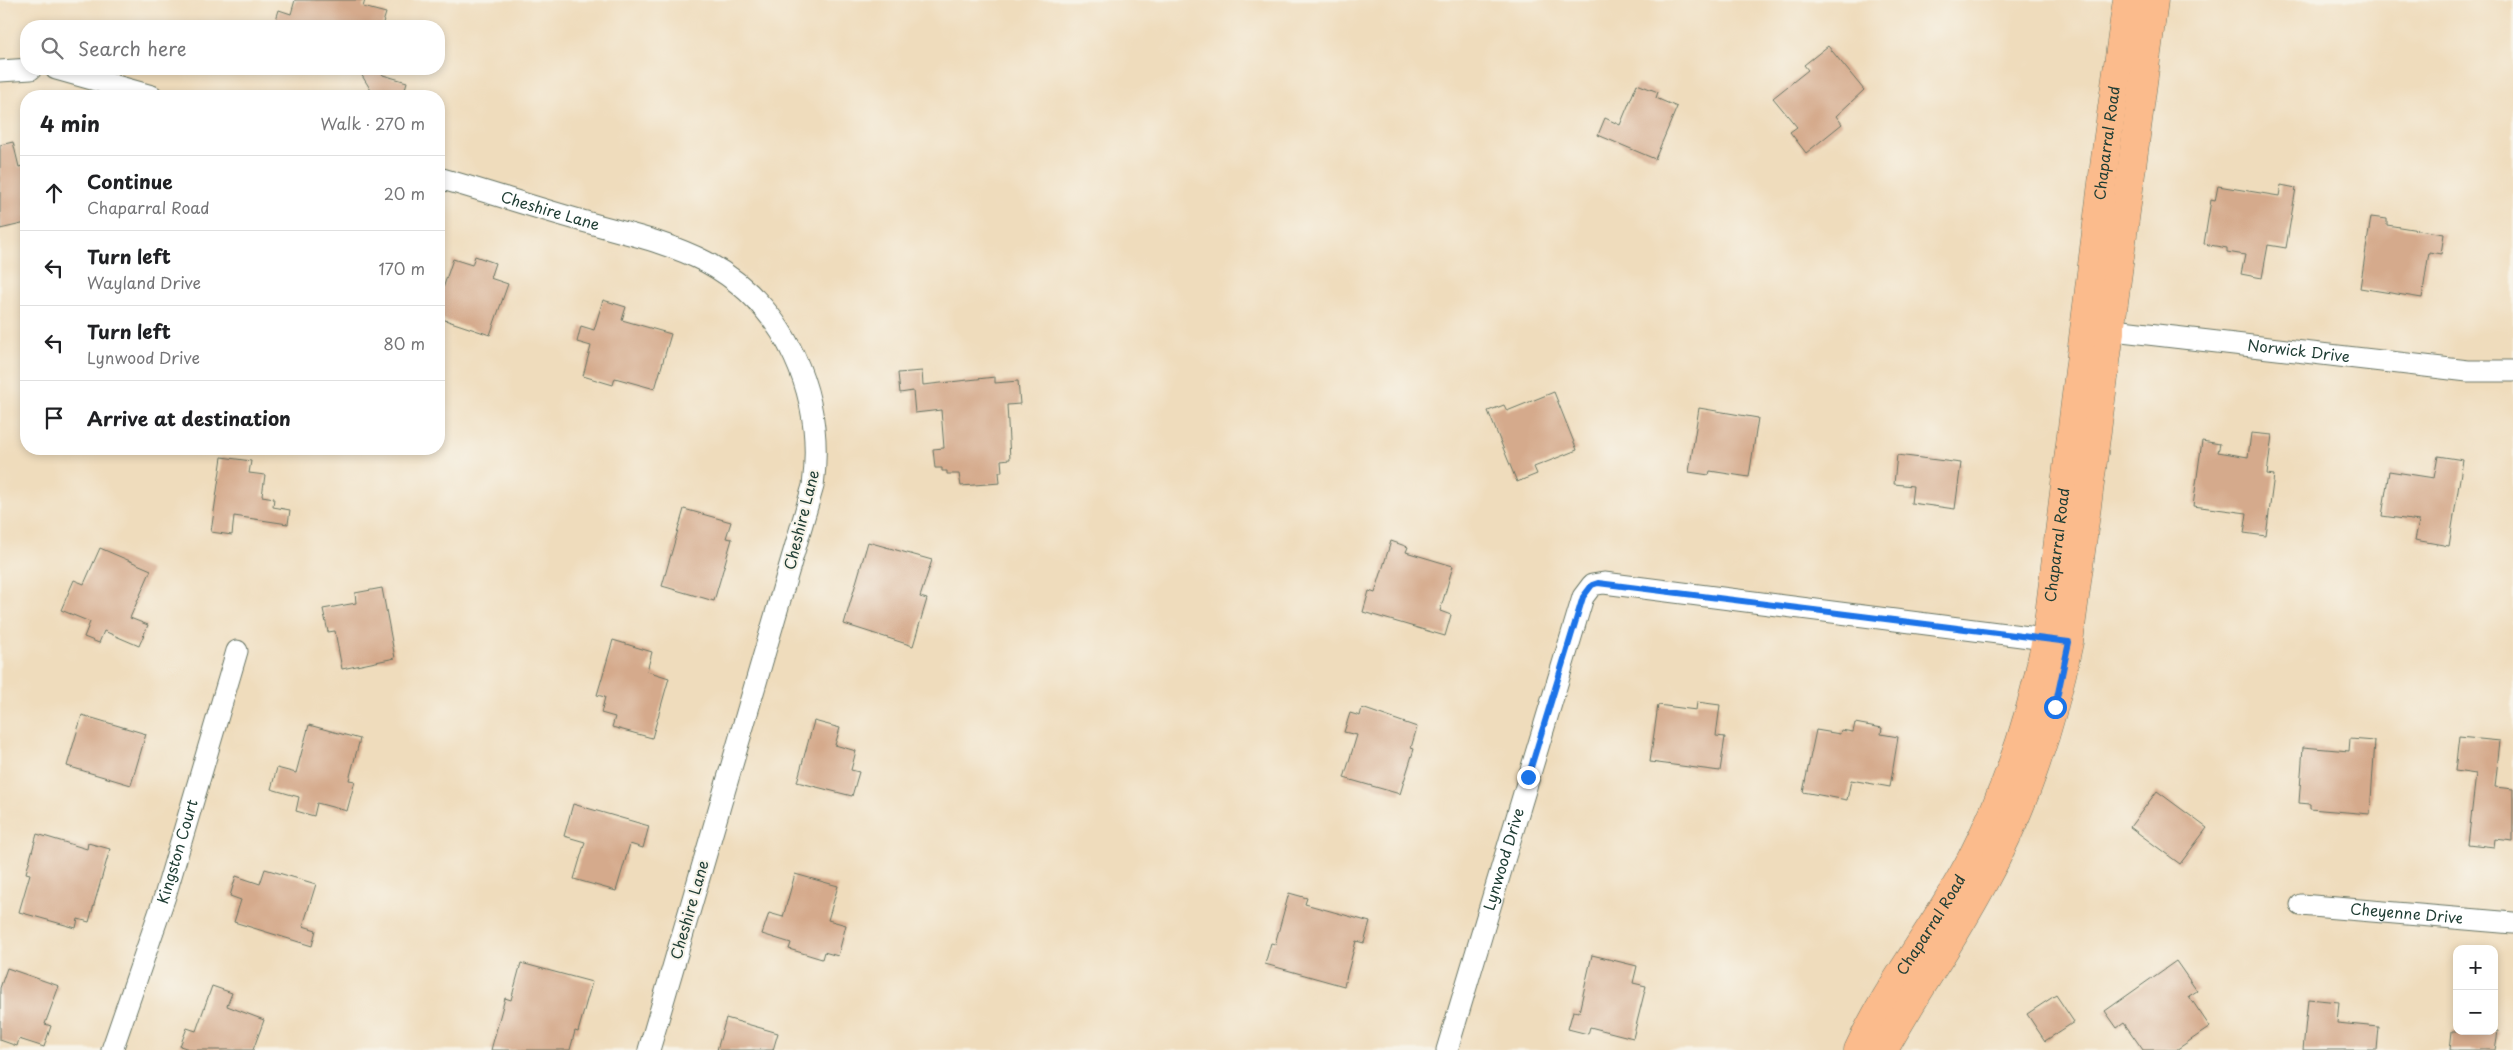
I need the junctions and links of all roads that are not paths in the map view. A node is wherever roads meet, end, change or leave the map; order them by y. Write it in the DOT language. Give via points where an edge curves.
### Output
graph roads {
  1 [pos="2127,0"];
  2 [pos="2154,0"];
  3 [pos="20,70"];
  4 [pos="0,71"];
  5 [pos="77,75"];
  6 [pos="131,90"];
  7 [pos="445,180"];
  8 [pos="2097,328"];
  9 [pos="2513,371"];
  10 [pos="2058,640"];
  11 [pos="237,651"];
  12 [pos="2301,905"];
  13 [pos="2513,923"];
  14 [pos="112,1050"];
  15 [pos="650,1050"];
  16 [pos="1447,1050"];
  17 [pos="1858,1050"];
  18 [pos="1884,1050"];
  1 -- 8 [label="main road, Chaparral Road"];
  2 -- 8 [label="main road, Chaparral Road"];
  3 -- 4 [label="street"];
  5 -- 6 [label="street"];
  7 -- 15 [label="street, Cheshire Lane" via="629,234 705,262 749,293 770,315 794,353 806,383 816,438 813,486"];
  8 -- 9 [label="street, Norwick Drive" via="2468,370"];
  8 -- 10 [label="main road, Chaparral Road"];
  10 -- 16 [label="street, Lynwood Drive" via="1604,583 1592,585 1583,597"];
  10 -- 17 [label="main road, Chaparral Road" via="2007,778 1972,858 1893,985"];
  10 -- 18 [label="main road, Chaparral Road" via="2046,740 2017,816 1983,885"];
  11 -- 14 [label="street, Kingston Court" via="165,896"];
  12 -- 13 [label="street, Cheyenne Drive"];
}
